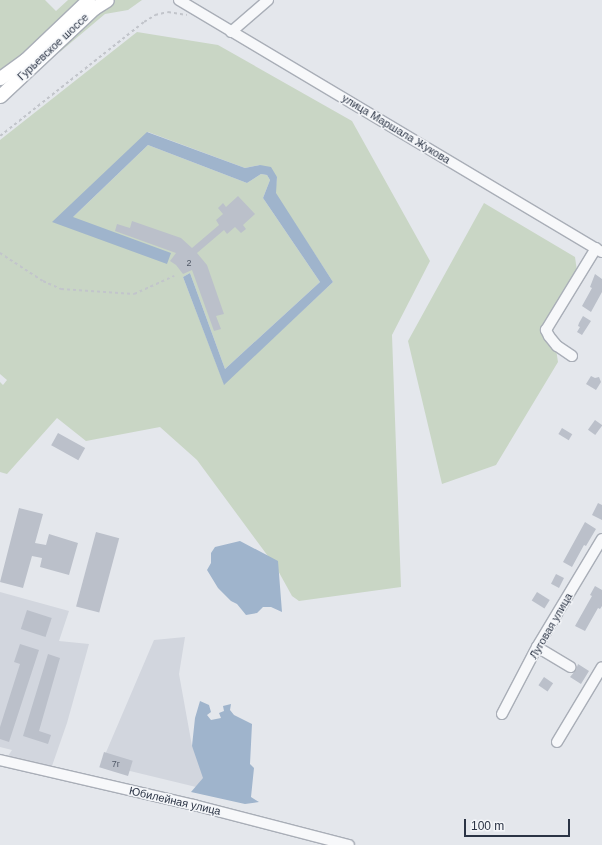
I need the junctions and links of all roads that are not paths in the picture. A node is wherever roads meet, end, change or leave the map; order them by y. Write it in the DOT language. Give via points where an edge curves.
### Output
graph roads {
  1 [pos="88,0"];
  2 [pos="106,0"];
  3 [pos="179,0"];
  4 [pos="268,0"];
  5 [pos="187,3"];
  6 [pos="231,32"];
  7 [pos="0,78"];
  8 [pos="0,96"];
  9 [pos="599,250"];
  10 [pos="572,356"];
  11 [pos="602,539"];
  12 [pos="538,647"];
  13 [pos="570,667"];
  14 [pos="602,667"];
  15 [pos="502,714"];
  16 [pos="557,742"];
  17 [pos="1,763"];
  18 [pos="349,845"];
  1 -- 7 [label="main road" via="25,60"];
  2 -- 8 [label="main road, Гурьевское шоссе" via="94,8"];
  3 -- 5 [label="street, улица Маршала Жукова"];
  4 -- 6 [label="street"];
  5 -- 6 [label="street, улица Маршала Жукова"];
  6 -- 9 [label="street, улица Маршала Жукова"];
  9 -- 10 [label="street" via="546,330 557,346"];
  11 -- 12 [label="street, Луговая улица"];
  12 -- 13 [label="street"];
  12 -- 15 [label="street, Луговая улица"];
  14 -- 16 [label="street"];
  17 -- 18 [label="street, Юбилейная улица" via="194,805"];
}
